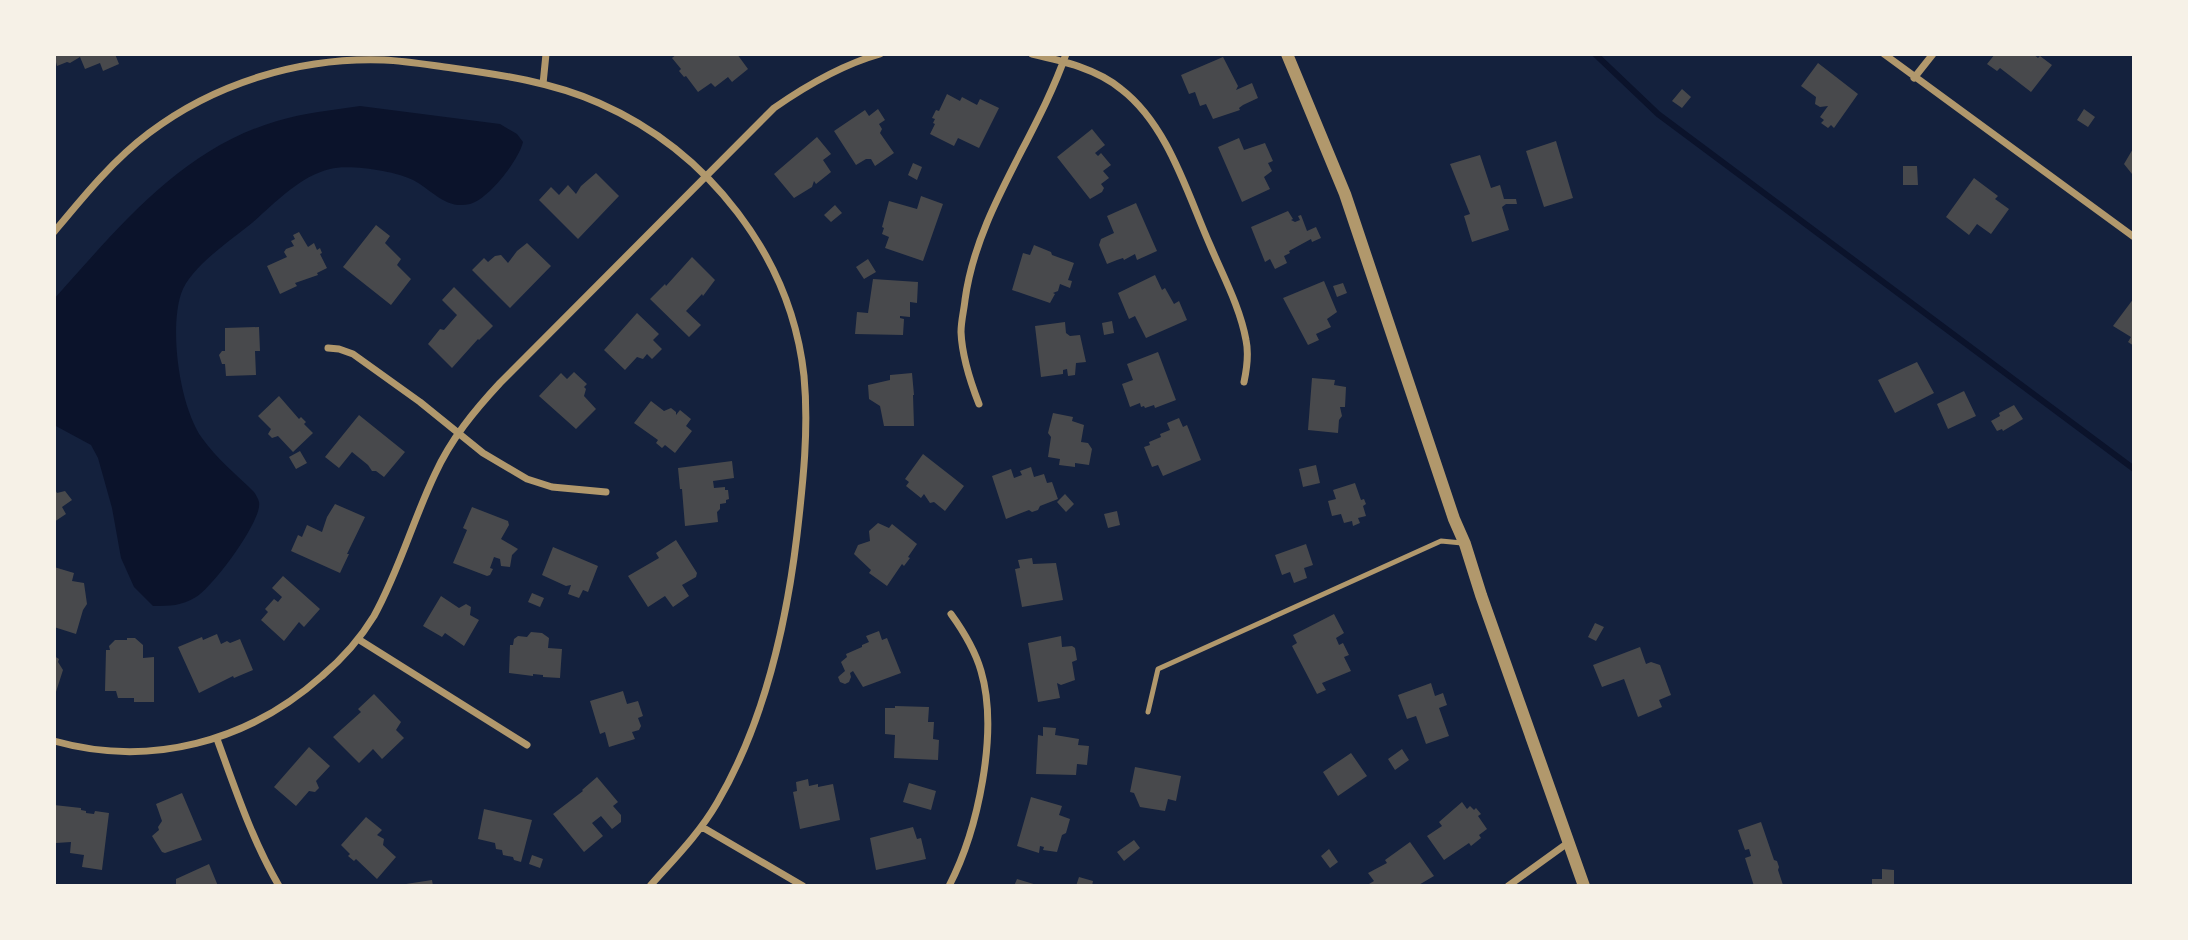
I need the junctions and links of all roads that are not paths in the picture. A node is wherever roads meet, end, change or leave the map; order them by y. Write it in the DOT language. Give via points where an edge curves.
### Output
graph roads {
  1 [pos="546,54"];
  2 [pos="1032,54"];
  3 [pos="1287,54"];
  4 [pos="1884,54"];
  5 [pos="1933,54"];
  6 [pos="875,55"];
  7 [pos="1065,58"];
  8 [pos="1914,78"];
  9 [pos="543,84"];
  10 [pos="706,176"];
  11 [pos="54,232"];
  12 [pos="2134,237"];
  13 [pos="328,348"];
  14 [pos="1244,382"];
  15 [pos="979,404"];
  16 [pos="458,432"];
  17 [pos="606,492"];
  18 [pos="1465,544"];
  19 [pos="951,614"];
  20 [pos="358,639"];
  21 [pos="1148,712"];
  22 [pos="217,739"];
  23 [pos="54,741"];
  24 [pos="527,745"];
  25 [pos="702,827"];
  26 [pos="1569,842"];
  27 [pos="279,886"];
  28 [pos="650,886"];
  29 [pos="803,886"];
  30 [pos="949,886"];
  31 [pos="1508,886"];
  32 [pos="1584,886"];
  1 -- 9 [label="street"];
  2 -- 7 [label="street"];
  3 -- 18 [label="street" via="1345,194"];
  4 -- 8 [label="street"];
  5 -- 8 [label="street"];
  6 -- 10 [label="street" via="809,84 774,107"];
  7 -- 14 [label="street" via="1121,89 1156,128 1238,313 1248,361"];
  7 -- 15 [label="street" via="994,205 968,279 961,330 963,356"];
  8 -- 12 [label="street"];
  9 -- 10 [label="street" via="625,115"];
  9 -- 11 [label="street" via="384,60 311,64 242,82 176,114 148,134"];
  10 -- 16 [label="street" via="500,383"];
  10 -- 25 [label="street" via="748,225 790,313 804,377 805,445 791,588 767,684 737,766"];
  13 -- 16 [label="street" via="353,354"];
  16 -- 17 [label="street" via="527,479 552,487"];
  16 -- 20 [label="street" via="435,474 384,595"];
  18 -- 21 [label="lane" via="1441,541 1158,670"];
  18 -- 26 [label="street"];
  19 -- 30 [label="street" via="981,672 987,746 967,843"];
  20 -- 22 [label="street" via="303,693 264,718"];
  20 -- 24 [label="street"];
  22 -- 23 [label="street" via="145,752 93,750"];
  22 -- 27 [label="street"];
  25 -- 28 [label="street"];
  25 -- 29 [label="street"];
  26 -- 31 [label="street"];
  26 -- 32 [label="street"];
}
